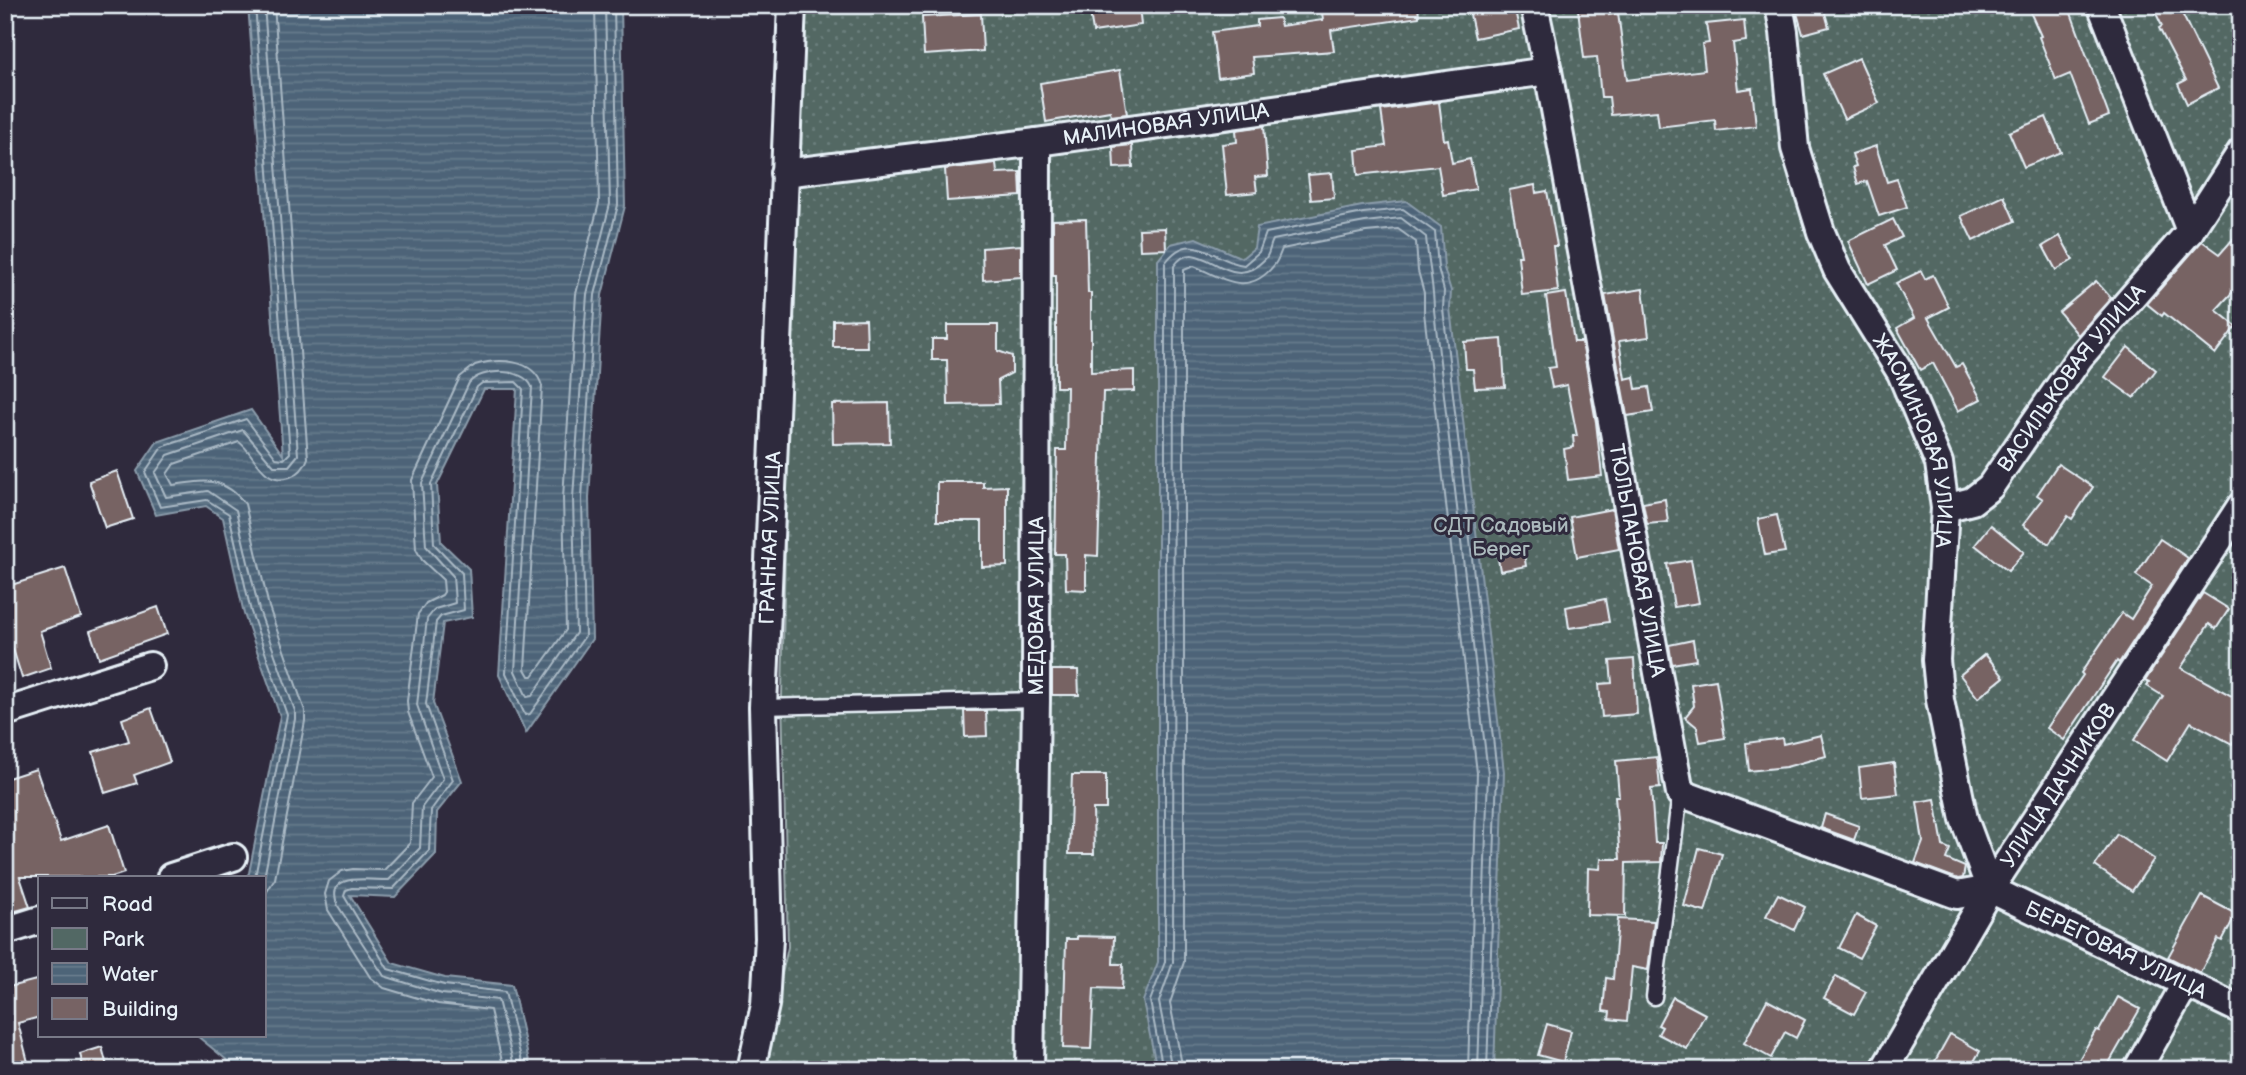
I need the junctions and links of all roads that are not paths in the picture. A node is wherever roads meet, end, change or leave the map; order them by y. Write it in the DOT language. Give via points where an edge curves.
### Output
graph roads {
  1 [pos="792,5"];
  2 [pos="1534,5"];
  3 [pos="1779,5"];
  4 [pos="2101,5"];
  5 [pos="1548,71"];
  6 [pos="1037,142"];
  7 [pos="2241,152"];
  8 [pos="784,173"];
  9 [pos="2190,231"];
  10 [pos="2241,506"];
  11 [pos="1945,508"];
  12 [pos="150,666"];
  13 [pos="1036,700"];
  14 [pos="763,707"];
  15 [pos="5,712"];
  16 [pos="1680,793"];
  17 [pos="233,857"];
  18 [pos="173,876"];
  19 [pos="1990,889"];
  20 [pos="38,921"];
  21 [pos="5,931"];
  22 [pos="2186,983"];
  23 [pos="1654,997"];
  24 [pos="2241,1010"];
  25 [pos="751,1070"];
  26 [pos="1030,1070"];
  27 [pos="1884,1070"];
  28 [pos="2137,1070"];
  1 -- 8 [label="street, ГРАННАЯ УЛИЦА"];
  2 -- 5 [label="street, ТЮЛЬПАНОВАЯ УЛИЦА"];
  3 -- 11 [label="street, ЖАСМИНОВАЯ УЛИЦА" via="1795,148 1821,232 1837,270 1901,373 1939,463"];
  4 -- 9 [label="street"];
  5 -- 6 [label="street, МАЛИНОВАЯ УЛИЦА"];
  5 -- 16 [label="street, ТЮЛЬПАНОВАЯ УЛИЦА"];
  6 -- 8 [label="street, МАЛИНОВАЯ УЛИЦА"];
  6 -- 13 [label="street, МЕДОВАЯ УЛИЦА"];
  7 -- 9 [label="street, ВАСИЛЬКОВАЯ УЛИЦА"];
  8 -- 14 [label="street, ГРАННАЯ УЛИЦА"];
  9 -- 11 [label="street, ВАСИЛЬКОВАЯ УЛИЦА" via="2079,358 1990,487 1972,501"];
  10 -- 19 [label="street, УЛИЦА ДАЧНИКОВ"];
  11 -- 19 [label="street, ЖАСМИНОВАЯ УЛИЦА" via="1936,660 1940,700 1964,819"];
  12 -- 15 [label="street"];
  13 -- 14 [label="lane"];
  13 -- 26 [label="street, МЕДОВАЯ УЛИЦА"];
  14 -- 25 [label="street, ГРАННАЯ УЛИЦА" via="769,938 765,1005"];
  16 -- 19 [label="street" via="1957,895"];
  16 -- 23 [label="lane"];
  17 -- 18 [label="street"];
  19 -- 22 [label="street, БЕРЕГОВАЯ УЛИЦА"];
  19 -- 27 [label="street, УЛИЦА ДАЧНИКОВ"];
  20 -- 21 [label="street"];
  22 -- 24 [label="street, БЕРЕГОВАЯ УЛИЦА"];
  22 -- 28 [label="street"];
}
